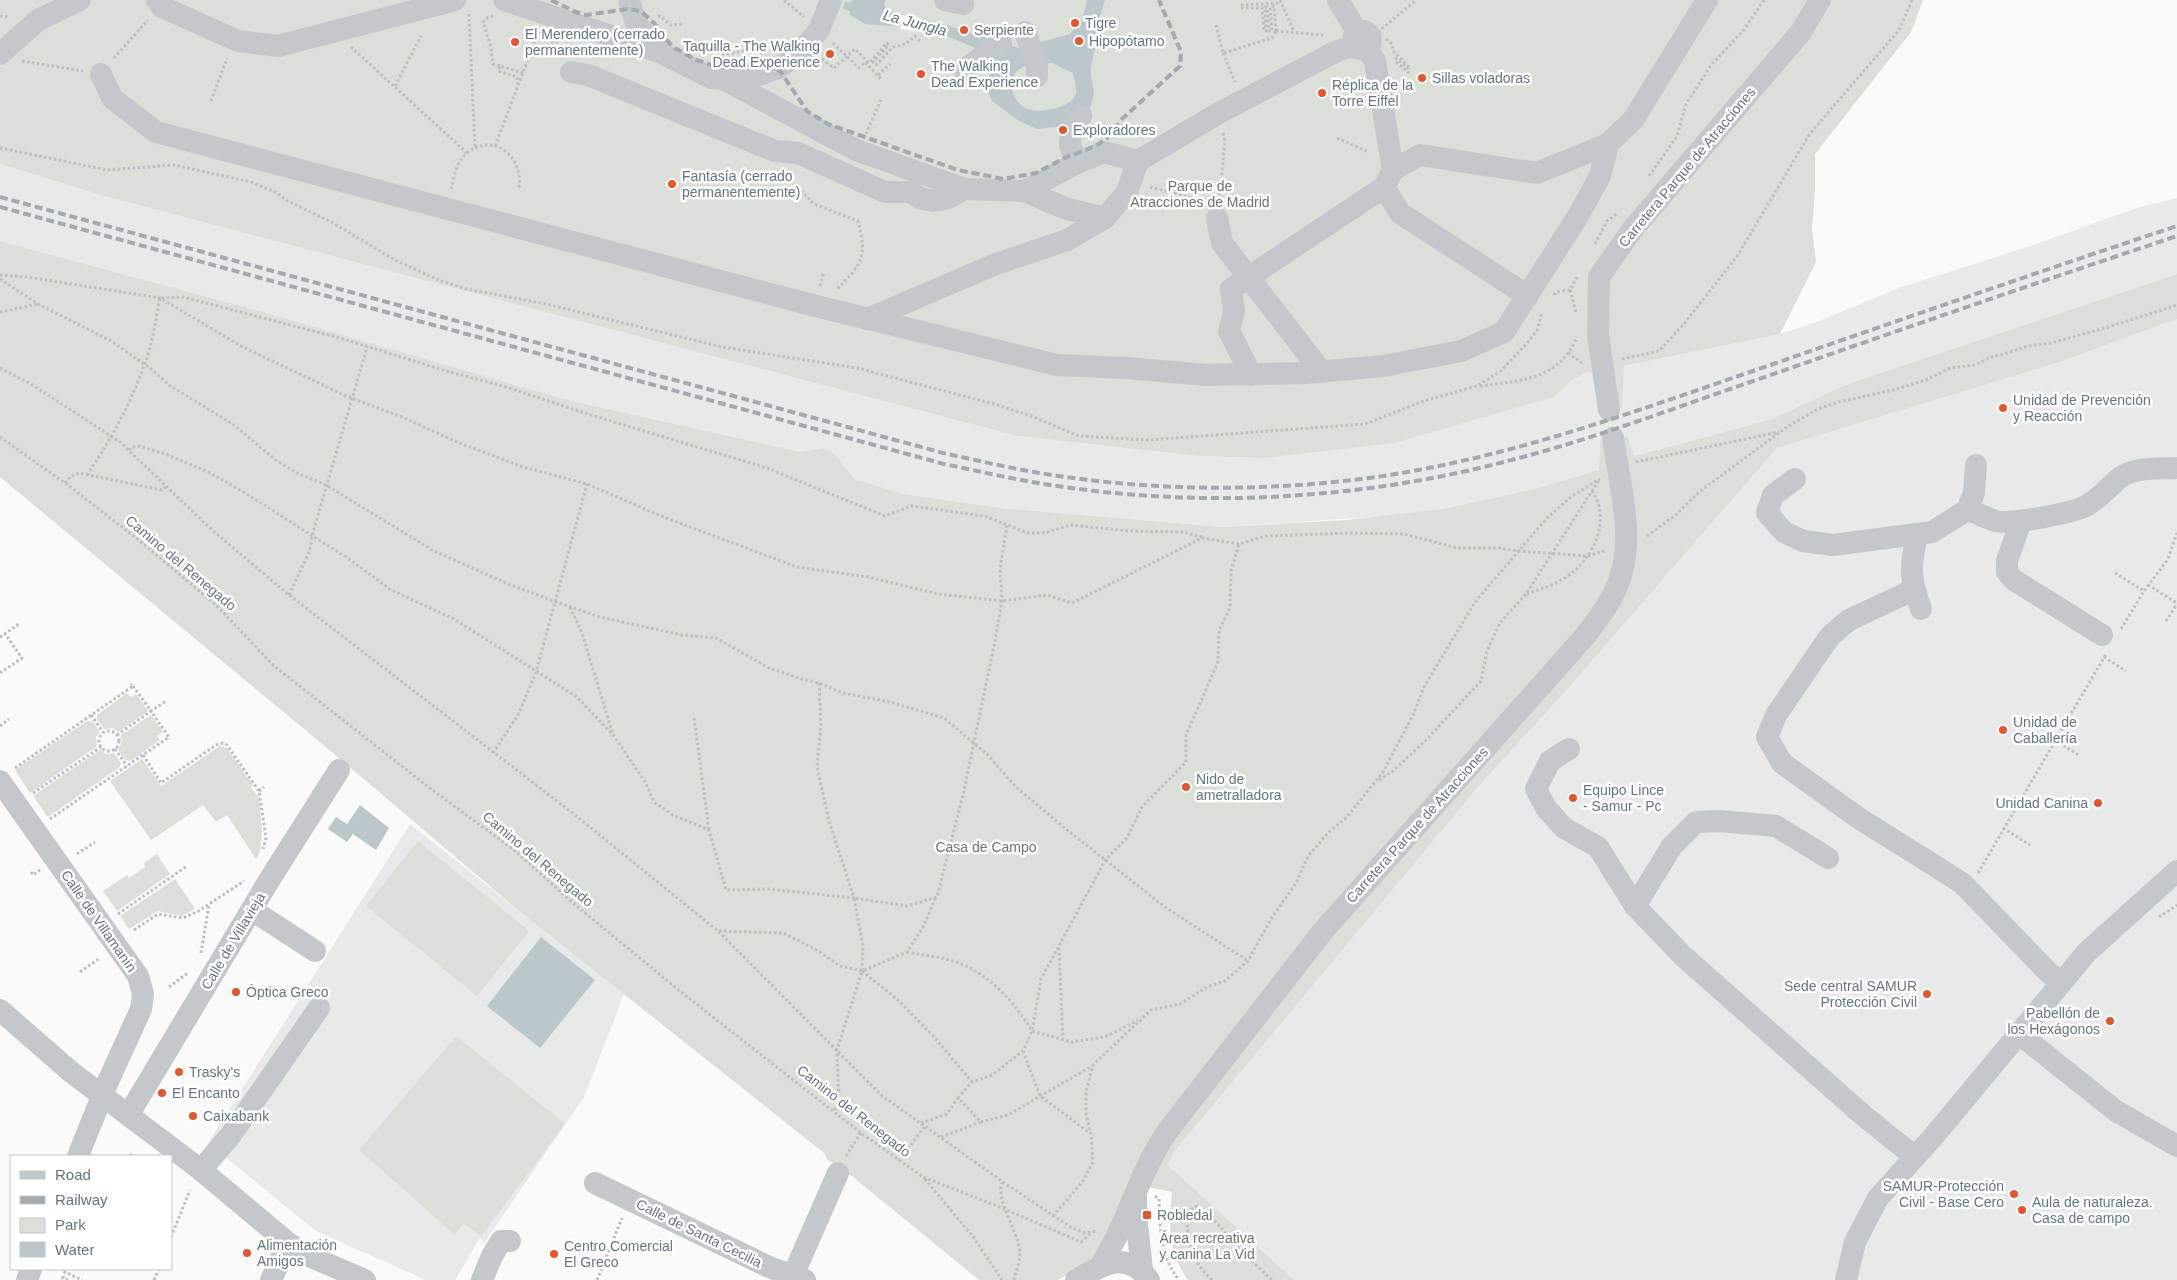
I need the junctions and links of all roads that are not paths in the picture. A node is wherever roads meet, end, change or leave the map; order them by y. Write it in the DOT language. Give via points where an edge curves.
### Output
graph roads {
  1 [pos="80,0"];
  2 [pos="504,0"];
  3 [pos="629,0"];
  4 [pos="832,0"];
  5 [pos="1338,0"];
  6 [pos="1707,0"];
  7 [pos="1820,0"];
  8 [pos="160,3"];
  9 [pos="462,5"];
  10 [pos="1368,40"];
  11 [pos="992,48"];
  12 [pos="659,52"];
  13 [pos="9,57"];
  14 [pos="963,68"];
  15 [pos="571,72"];
  16 [pos="101,74"];
  17 [pos="723,79"];
  18 [pos="1082,116"];
  19 [pos="1608,144"];
  20 [pos="1077,163"];
  21 [pos="1134,172"];
  22 [pos="1390,174"];
  23 [pos="965,189"];
  24 [pos="1024,191"];
  25 [pos="1218,211"];
  26 [pos="1105,218"];
  27 [pos="1246,277"];
  28 [pos="1528,296"];
  29 [pos="867,319"];
  30 [pos="1321,371"];
  31 [pos="1251,375"];
  32 [pos="1609,410"];
  33 [pos="1612,438"];
  34 [pos="1976,465"];
  35 [pos="2177,468"];
  36 [pos="1795,479"];
  37 [pos="1967,510"];
  38 [pos="2021,521"];
  39 [pos="1917,534"];
  40 [pos="2110,639"];
  41 [pos="1569,749"];
  42 [pos="339,770"];
  43 [pos="6,775"];
  44 [pos="1828,858"];
  45 [pos="2177,871"];
  46 [pos="1634,906"];
  47 [pos="252,910"];
  48 [pos="315,951"];
  49 [pos="2061,983"];
  50 [pos="319,1008"];
  51 [pos="0,1010"];
  52 [pos="2018,1033"];
  53 [pos="102,1095"];
  54 [pos="130,1114"];
  55 [pos="2177,1146"];
  56 [pos="78,1155"];
  57 [pos="1915,1157"];
  58 [pos="840,1167"];
  59 [pos="201,1170"];
  60 [pos="595,1183"];
  61 [pos="1143,1192"];
  62 [pos="510,1241"];
  63 [pos="288,1243"];
  64 [pos="1090,1272"];
  65 [pos="1145,1275"];
  66 [pos="796,1278"];
  67 [pos="271,1280"];
  68 [pos="365,1280"];
  69 [pos="482,1280"];
  70 [pos="1846,1280"];
  1 -- 13 [label="street" via="38,20"];
  2 -- 12 [label="street" via="546,14 576,16"];
  3 -- 12 [label="street" via="636,23"];
  4 -- 17 [label="street" via="819,30 806,46 782,65 752,77"];
  5 -- 10 [label="street"];
  6 -- 19 [label="street" via="1633,120"];
  7 -- 32 [label="street, Carretera Parque de Atracciones" via="1801,32 1632,230 1599,277 1598,327"];
  8 -- 9 [label="street" via="234,39 278,46"];
  10 -- 21 [label="street" via="1335,52 1219,114"];
  10 -- 22 [label="street" via="1375,61"];
  11 -- 14 [label="street"];
  12 -- 17 [label="street" via="711,78"];
  15 -- 23 [label="street" via="588,75 776,151 809,157 885,192 910,192 933,201 949,198"];
  16 -- 29 [label="street" via="112,98 156,132"];
  17 -- 23 [label="street" via="859,151"];
  18 -- 20 [label="street" via="1070,130 1070,145"];
  19 -- 22 [label="street" via="1537,173 1420,155"];
  19 -- 28 [label="street" via="1600,176"];
  20 -- 21 [label="street" via="1104,152"];
  20 -- 24 [label="street"];
  21 -- 26 [label="street" via="1126,192"];
  22 -- 27 [label="street"];
  22 -- 28 [label="street" via="1400,213"];
  23 -- 24 [label="street"];
  24 -- 26 [label="street" via="1067,209"];
  25 -- 27 [label="street" via="1222,243"];
  26 -- 29 [label="street" via="1067,240 996,264"];
  27 -- 30 [label="street"];
  27 -- 31 [label="street" via="1231,289 1234,312 1229,331"];
  28 -- 30 [label="street" via="1504,332 1461,351 1383,366"];
  29 -- 31 [label="street" via="1057,365"];
  30 -- 31 [label="street"];
  33 -- 61 [label="street, Carretera Parque de Atracciones" via="1624,464 1626,528 1624,565 1614,593 1586,635 1323,931 1158,1144"];
  34 -- 37 [label="street" via="1974,493"];
  35 -- 38 [label="street" via="2143,469 2127,474 2084,507"];
  36 -- 39 [label="street" via="1773,495 1767,513 1784,532 1803,541 1833,545"];
  37 -- 38 [label="street" via="1997,521"];
  37 -- 39 [label="street" via="1932,532"];
  38 -- 40 [label="street" via="2007,561 2007,572 2014,580"];
  39 -- 49 [label="street" via="1910,569 1917,600 1849,620 1830,636 1776,715 1768,737 1782,763 1857,817 1962,883"];
  41 -- 46 [label="street" via="1550,761 1536,789 1546,808 1564,828 1598,847"];
  42 -- 47 [label="street, Calle de Villavieja"];
  43 -- 53 [label="street, Calle de Villamanín" via="138,976 144,994 141,1009"];
  44 -- 46 [label="street" via="1776,826 1696,822 1672,846"];
  45 -- 49 [label="street" via="2096,943"];
  46 -- 57 [label="street" via="1683,956"];
  47 -- 48 [label="street"];
  47 -- 54 [label="street, Calle de Villavieja"];
  49 -- 52 [label="street"];
  50 -- 59 [label="street" via="230,1136"];
  51 -- 53 [label="street" via="70,1072"];
  52 -- 55 [label="street" via="2116,1111"];
  52 -- 57 [label="street"];
  53 -- 54 [label="street"];
  53 -- 56 [label="street, Calle de Villamanín"];
  54 -- 59 [label="street"];
  57 -- 70 [label="street" via="1878,1198 1855,1242"];
  58 -- 66 [label="street"];
  59 -- 63 [label="street"];
  60 -- 66 [label="street, Calle de Santa Cecilia"];
  61 -- 64 [label="street, Carretera Parque de Atracciones"];
  61 -- 65 [label="street, Carretera Parque de Atracciones" via="1136,1215"];
  62 -- 69 [label="street" via="501,1241"];
  63 -- 67 [label="street"];
  63 -- 68 [label="street" via="309,1256"];
  64 -- 65 [label="street, Carretera Parque de Atracciones" via="1110,1263 1126,1263"];
}
